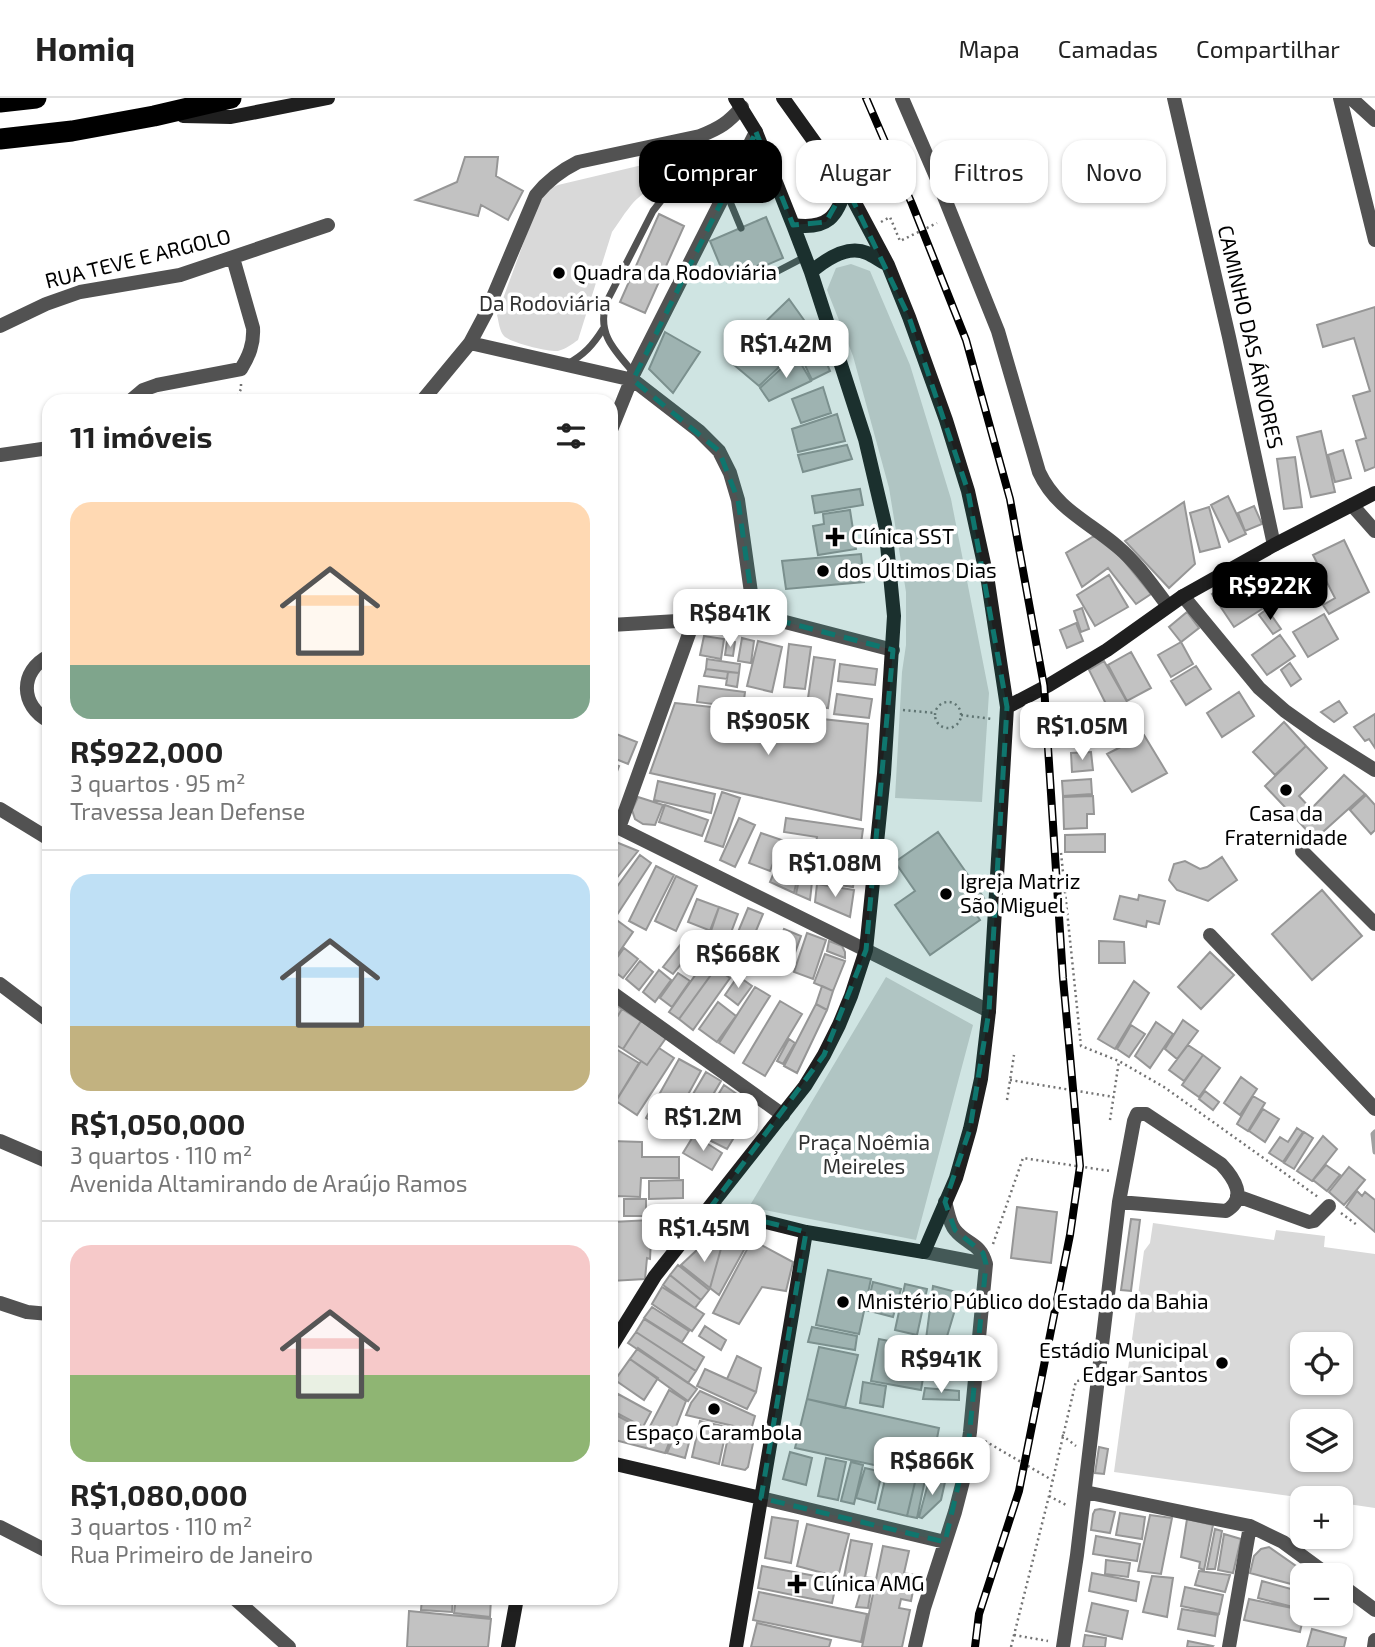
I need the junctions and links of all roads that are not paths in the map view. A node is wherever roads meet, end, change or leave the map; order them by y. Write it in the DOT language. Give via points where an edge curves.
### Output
graph roads {
  1 [pos="36,98"];
  2 [pos="231,98"];
  3 [pos="328,98"];
  4 [pos="783,98"];
  5 [pos="902,98"];
  6 [pos="1174,98"];
  7 [pos="1340,98"];
  8 [pos="1351,98"];
  9 [pos="0,102"];
  10 [pos="738,103"];
  11 [pos="154,116"];
  12 [pos="1375,120"];
  13 [pos="755,132"];
  14 [pos="0,139"];
  15 [pos="751,140"];
  16 [pos="813,140"];
  17 [pos="659,203"];
  18 [pos="720,203"];
  19 [pos="730,203"];
  20 [pos="840,203"];
  21 [pos="855,203"];
  22 [pos="328,225"];
  23 [pos="793,225"];
  24 [pos="740,228"];
  25 [pos="1375,240"];
  26 [pos="805,256"];
  27 [pos="233,258"];
  28 [pos="888,265"];
  29 [pos="759,268"];
  30 [pos="811,272"];
  31 [pos="0,326"];
  32 [pos="604,329"];
  33 [pos="470,342"];
  34 [pos="566,365"];
  35 [pos="633,377"];
  36 [pos="138,394"];
  37 [pos="428,394"];
  38 [pos="618,413"];
  39 [pos="42,449"];
  40 [pos="0,456"];
  41 [pos="1375,493"];
  42 [pos="1352,505"];
  43 [pos="1375,531"];
  44 [pos="1274,545"];
  45 [pos="1183,596"];
  46 [pos="1168,606"];
  47 [pos="754,614"];
  48 [pos="694,620"];
  49 [pos="618,625"];
  50 [pos="893,650"];
  51 [pos="42,661"];
  52 [pos="1007,713"];
  53 [pos="42,718"];
  54 [pos="1375,771"];
  55 [pos="0,809"];
  56 [pos="618,818"];
  57 [pos="618,827"];
  58 [pos="42,835"];
  59 [pos="1302,851"];
  60 [pos="1375,925"];
  61 [pos="1210,935"];
  62 [pos="866,950"];
  63 [pos="0,985"];
  64 [pos="618,997"];
  65 [pos="989,1011"];
  66 [pos="42,1016"];
  67 [pos="1374,1106"];
  68 [pos="783,1115"];
  69 [pos="0,1141"];
  70 [pos="42,1159"];
  71 [pos="1237,1196"];
  72 [pos="945,1202"];
  73 [pos="1119,1202"];
  74 [pos="1329,1206"];
  75 [pos="710,1208"];
  76 [pos="806,1232"];
  77 [pos="924,1252"];
  78 [pos="986,1264"];
  79 [pos="0,1303"];
  80 [pos="42,1313"];
  81 [pos="618,1336"];
  82 [pos="618,1465"];
  83 [pos="1084,1492"];
  84 [pos="761,1498"];
  85 [pos="1250,1526"];
  86 [pos="0,1527"];
  87 [pos="945,1542"];
  88 [pos="42,1548"];
  89 [pos="1312,1563"];
  90 [pos="1353,1594"];
  91 [pos="242,1605"];
  92 [pos="516,1605"];
  93 [pos="1375,1610"];
  94 [pos="1375,1640"];
  95 [pos="1063,1645"];
  96 [pos="289,1647"];
  97 [pos="508,1647"];
  98 [pos="736,1647"];
  99 [pos="915,1647"];
  100 [pos="1229,1647"];
  101 [pos="1374,1647"];
  1 -- 9 [label="highway"];
  2 -- 11 [label="highway"];
  3 -- 11 [label="main road" via="231,117"];
  4 -- 16 [label="main road"];
  5 -- 46 [label="street" via="998,331 1045,486 1135,563"];
  6 -- 44 [label="street, CAMINHO DAS ÁRVORES"];
  7 -- 25 [label="street"];
  8 -- 12 [label="street"];
  10 -- 13 [label="main road"];
  10 -- 33 [label="street" via="727,124 716,130 578,162 547,181 536,195"];
  11 -- 14 [label="highway"];
  13 -- 15 [label="street"];
  13 -- 23 [label="main road"];
  17 -- 32 [label="lane" via="606,303"];
  18 -- 35 [label="street"];
  19 -- 24 [label="lane"];
  20 -- 23 [label="main road" via="826,222"];
  21 -- 28 [label="main road"];
  22 -- 27 [label="street, RUA TEVE E ARGOLO"];
  23 -- 26 [label="main road"];
  26 -- 29 [label="lane" via="776,272 767,274"];
  26 -- 30 [label="main road"];
  27 -- 31 [label="street, RUA TEVE E ARGOLO" via="180,275 80,292"];
  27 -- 36 [label="street" via="254,338 241,369 158,385"];
  28 -- 30 [label="main road" via="864,252 850,251"];
  28 -- 52 [label="main road" via="968,492 988,582"];
  30 -- 50 [label="main road" via="865,439 884,524"];
  32 -- 34 [label="lane" via="588,351"];
  32 -- 35 [label="lane"];
  33 -- 34 [label="street"];
  33 -- 37 [label="street"];
  34 -- 35 [label="street"];
  35 -- 38 [label="street"];
  35 -- 47 [label="street" via="719,451 738,499"];
  39 -- 40 [label="street"];
  41 -- 42 [label="main road"];
  42 -- 43 [label="street"];
  42 -- 44 [label="main road"];
  44 -- 45 [label="main road"];
  45 -- 46 [label="main road"];
  45 -- 54 [label="street" via="1259,688"];
  46 -- 52 [label="main road"];
  47 -- 48 [label="street"];
  47 -- 50 [label="street"];
  48 -- 49 [label="street"];
  48 -- 56 [label="street"];
  50 -- 62 [label="main road"];
  51 -- 53 [label="street" via="29,678 27,691 30,705"];
  52 -- 65 [label="main road"];
  55 -- 58 [label="street"];
  57 -- 62 [label="street"];
  59 -- 60 [label="street"];
  61 -- 67 [label="street"];
  62 -- 65 [label="street"];
  62 -- 68 [label="main road" via="824,1055"];
  63 -- 66 [label="street"];
  64 -- 68 [label="street"];
  65 -- 72 [label="main road" via="970,1129"];
  68 -- 75 [label="main road"];
  69 -- 70 [label="street"];
  71 -- 73 [label="street" via="1226,1211"];
  71 -- 73 [label="street" via="1231,1175 1221,1164 1146,1114 1137,1114"];
  71 -- 74 [label="street" via="1309,1222"];
  72 -- 77 [label="main road"];
  72 -- 78 [label="street" via="955,1230 984,1253"];
  73 -- 83 [label="street"];
  75 -- 76 [label="main road"];
  75 -- 81 [label="main road" via="655,1276"];
  76 -- 77 [label="main road"];
  76 -- 84 [label="main road"];
  77 -- 78 [label="street"];
  78 -- 87 [label="street" via="963,1481"];
  79 -- 80 [label="street"];
  82 -- 84 [label="main road"];
  83 -- 85 [label="street"];
  83 -- 95 [label="street"];
  84 -- 87 [label="street"];
  84 -- 98 [label="main road"];
  85 -- 89 [label="street"];
  85 -- 100 [label="street"];
  86 -- 88 [label="street"];
  87 -- 99 [label="street"];
  90 -- 93 [label="street"];
  91 -- 96 [label="street"];
  92 -- 97 [label="main road"];
  94 -- 101 [label="street"];
}
